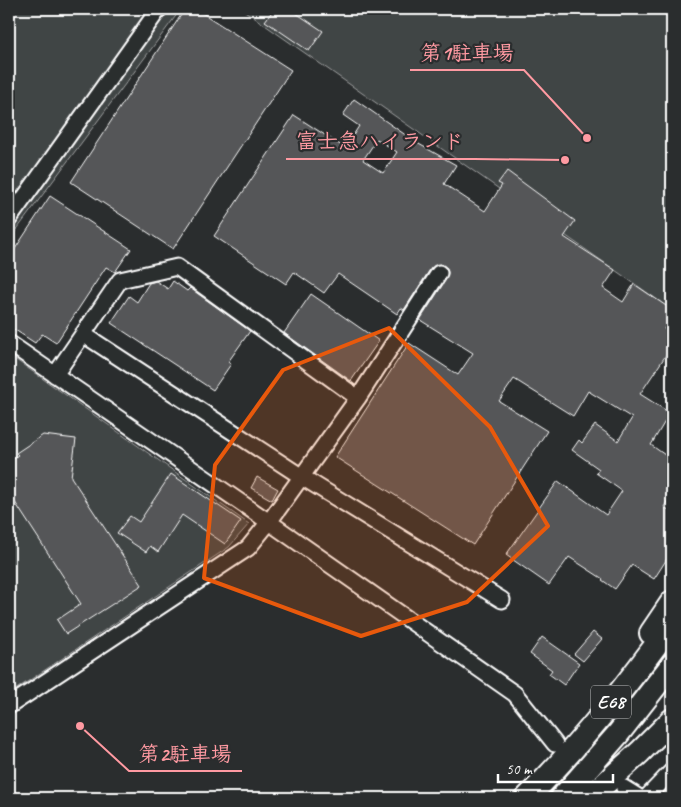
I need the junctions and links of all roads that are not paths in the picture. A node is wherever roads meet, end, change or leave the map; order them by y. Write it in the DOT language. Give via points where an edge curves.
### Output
graph roads {
  1 [pos="159,9"];
  2 [pos="9,219"];
  3 [pos="439,273"];
  4 [pos="83,334"];
  5 [pos="9,343"];
  6 [pos="54,375"];
  7 [pos="358,398"];
  8 [pos="302,477"];
  9 [pos="269,522"];
  10 [pos="502,600"];
  11 [pos="672,602"];
  12 [pos="672,623"];
  13 [pos="672,665"];
  14 [pos="9,706"];
  15 [pos="672,720"];
  16 [pos="555,744"];
  17 [pos="672,771"];
  18 [pos="547,778"];
  19 [pos="624,788"];
  20 [pos="527,798"];
  21 [pos="562,798"];
  22 [pos="589,798"];
  23 [pos="640,798"];
  24 [pos="646,798"];
  1 -- 2 [label="street"];
  3 -- 7 [label="street"];
  4 -- 6 [label="street"];
  4 -- 7 [label="street" via="120,280 178,267"];
  4 -- 8 [label="street"];
  5 -- 6 [label="street"];
  6 -- 9 [label="street"];
  7 -- 8 [label="street"];
  8 -- 9 [label="street"];
  8 -- 10 [label="street"];
  9 -- 14 [label="street" via="248,548"];
  9 -- 16 [label="street" via="515,694"];
  11 -- 18 [label="highway"];
  12 -- 18 [label="highway, E68"];
  13 -- 21 [label="highway, E68"];
  15 -- 22 [label="highway"];
  17 -- 24 [label="street"];
  18 -- 20 [label="highway, E68"];
  19 -- 23 [label="street"];
}
